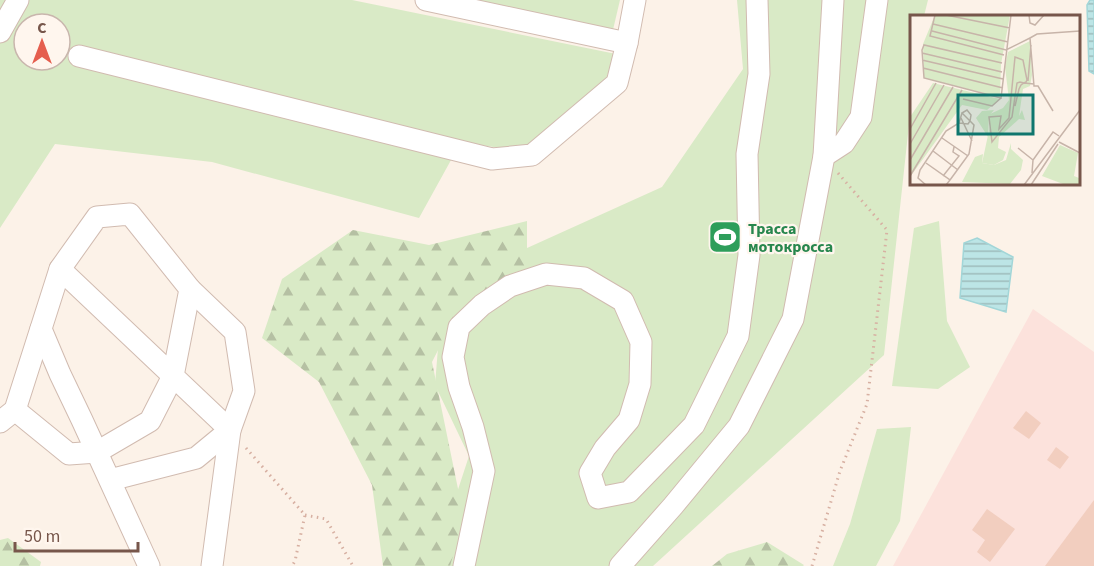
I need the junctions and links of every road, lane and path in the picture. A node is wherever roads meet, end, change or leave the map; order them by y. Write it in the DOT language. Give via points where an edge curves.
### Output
graph roads {
  1 [pos="18,0"];
  2 [pos="426,0"];
  3 [pos="635,0"];
  4 [pos="757,0"];
  5 [pos="833,0"];
  6 [pos="877,0"];
  7 [pos="0,32"];
  8 [pos="627,43"];
  9 [pos="80,56"];
  10 [pos="824,156"];
  11 [pos="60,269"];
  12 [pos="190,289"];
  13 [pos="41,329"];
  14 [pos="173,376"];
  15 [pos="8,416"];
  16 [pos="230,430"];
  17 [pos="97,452"];
  18 [pos="110,480"];
  19 [pos="305,515"];
  20 [pos="149,566"];
  21 [pos="213,566"];
  22 [pos="292,566"];
  23 [pos="353,566"];
  24 [pos="464,566"];
  25 [pos="620,566"];
  26 [pos="812,566"];
  1 -- 7 [label="street"];
  2 -- 8 [label="street"];
  3 -- 8 [label="street"];
  4 -- 24 [label="street" via="759,74 747,154 748,255 738,336 694,425 628,492 598,498 590,473 629,420 640,384 641,342 623,301 584,278 546,274 510,286 459,327 453,357 484,471"];
  5 -- 10 [label="street"];
  6 -- 10 [label="street" via="861,117 844,143"];
  8 -- 9 [label="street" via="617,83 532,155 492,159"];
  10 -- 25 [label="street" via="793,319 739,426"];
  10 -- 26 [label="path" via="887,230 867,404 840,471"];
  11 -- 12 [label="street" via="97,217 130,214"];
  11 -- 13 [label="street"];
  11 -- 14 [label="street"];
  12 -- 14 [label="street"];
  12 -- 16 [label="street" via="235,332 244,391"];
  13 -- 15 [label="street"];
  13 -- 17 [label="street"];
  14 -- 16 [label="street"];
  14 -- 17 [label="street" via="150,421"];
  15 -- 17 [label="street" via="69,454"];
  16 -- 18 [label="street" via="196,459"];
  16 -- 19 [label="path"];
  16 -- 21 [label="street"];
  17 -- 18 [label="street"];
  18 -- 20 [label="street"];
  19 -- 22 [label="path"];
  19 -- 23 [label="path" via="326,519"];
}
